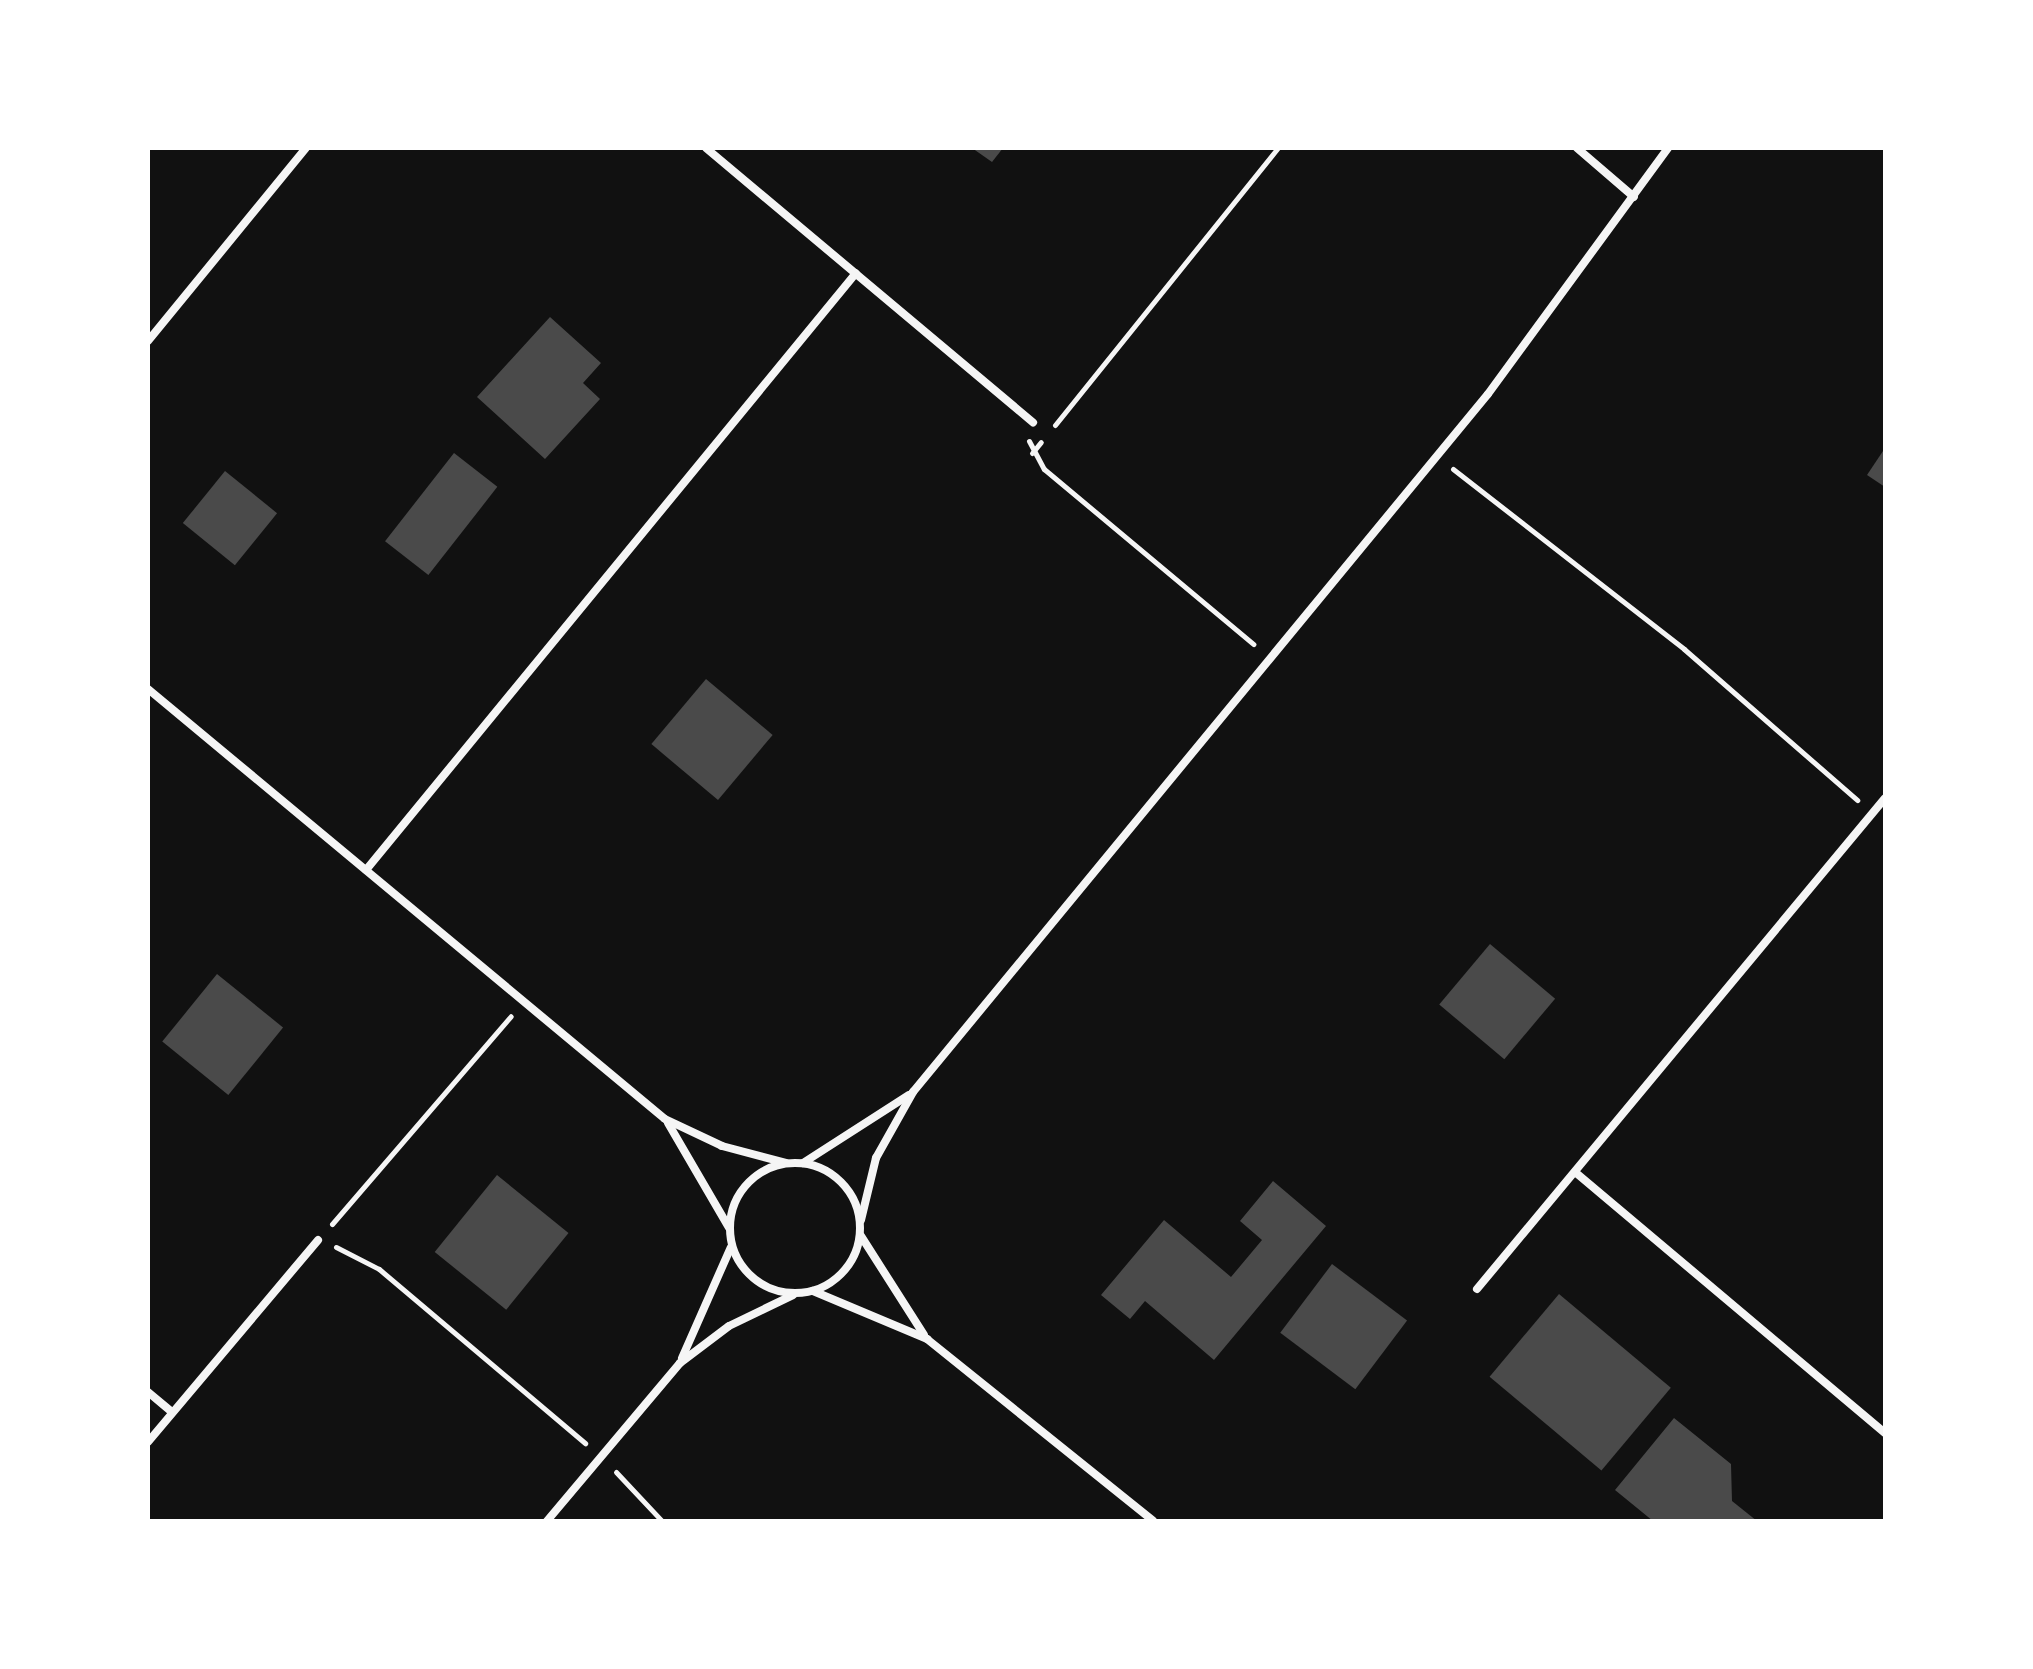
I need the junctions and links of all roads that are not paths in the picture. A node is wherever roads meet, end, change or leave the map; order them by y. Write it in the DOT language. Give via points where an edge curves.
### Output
graph roads {
  1 [pos="306,148"];
  2 [pos="706,148"];
  3 [pos="1577,148"];
  4 [pos="1668,148"];
  5 [pos="1634,197"];
  6 [pos="856,273"];
  7 [pos="148,341"];
  8 [pos="1033,422"];
  9 [pos="148,689"];
  10 [pos="1885,798"];
  11 [pos="366,870"];
  12 [pos="913,1092"];
  13 [pos="665,1119"];
  14 [pos="786,1163"];
  15 [pos="803,1163"];
  16 [pos="1575,1172"];
  17 [pos="861,1220"];
  18 [pos="729,1228"];
  19 [pos="861,1236"];
  20 [pos="318,1240"];
  21 [pos="732,1246"];
  22 [pos="1477,1289"];
  23 [pos="813,1291"];
  24 [pos="796,1294"];
  25 [pos="927,1339"];
  26 [pos="680,1363"];
  27 [pos="148,1392"];
  28 [pos="172,1412"];
  29 [pos="1885,1433"];
  30 [pos="148,1442"];
  31 [pos="547,1521"];
  32 [pos="1153,1521"];
  1 -- 7 [label="street"];
  2 -- 6 [label="street"];
  3 -- 5 [label="street"];
  4 -- 5 [label="street"];
  5 -- 12 [label="street" via="1435,455"];
  6 -- 8 [label="street"];
  6 -- 11 [label="street"];
  9 -- 11 [label="street"];
  10 -- 16 [label="street"];
  11 -- 13 [label="street"];
  12 -- 15 [label="street"];
  12 -- 17 [label="street" via="881,1145"];
  13 -- 14 [label="street" via="722,1146"];
  13 -- 18 [label="street"];
  14 -- 15 [label="street"];
  14 -- 18 [label="street" via="740,1192"];
  15 -- 17 [label="street" via="841,1182"];
  16 -- 22 [label="street"];
  16 -- 29 [label="street"];
  17 -- 19 [label="street"];
  18 -- 21 [label="street"];
  19 -- 23 [label="street" via="850,1265"];
  19 -- 25 [label="street"];
  20 -- 28 [label="street"];
  21 -- 24 [label="street" via="763,1285"];
  21 -- 26 [label="street"];
  23 -- 24 [label="street"];
  23 -- 25 [label="street"];
  24 -- 26 [label="street" via="729,1326"];
  25 -- 32 [label="street"];
  26 -- 31 [label="street"];
  27 -- 28 [label="street"];
  28 -- 30 [label="street"];
}
